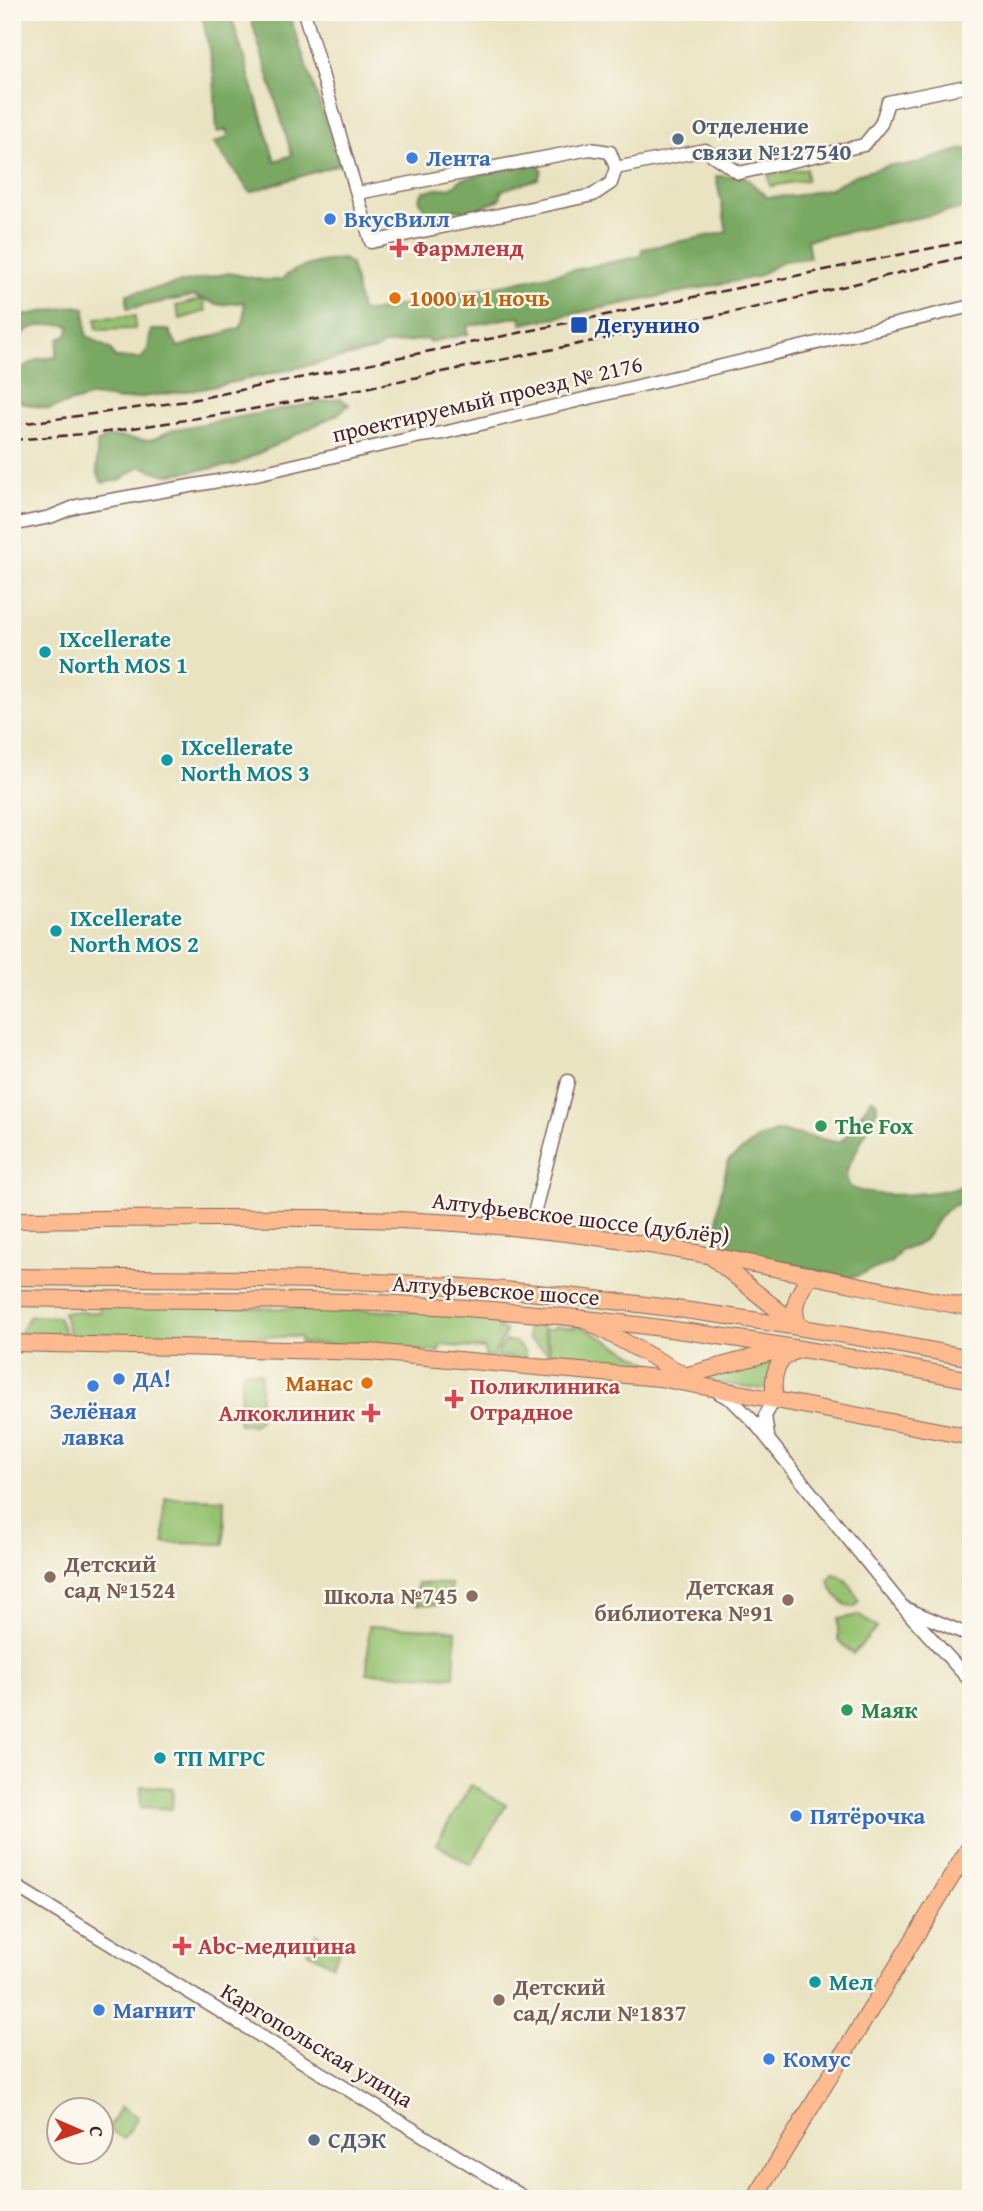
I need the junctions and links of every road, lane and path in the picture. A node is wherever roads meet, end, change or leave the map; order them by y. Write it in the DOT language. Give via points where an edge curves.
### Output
graph roads {
  1 [pos="304,12"];
  2 [pos="971,85"];
  3 [pos="616,168"];
  4 [pos="358,194"];
  5 [pos="971,306"];
  6 [pos="12,525"];
  7 [pos="568,1081"];
  8 [pos="12,1220"];
  9 [pos="530,1229"];
  10 [pos="710,1255"];
  11 [pos="810,1275"];
  12 [pos="12,1277"];
  13 [pos="12,1298"];
  14 [pos="971,1308"];
  15 [pos="582,1318"];
  16 [pos="799,1326"];
  17 [pos="12,1343"];
  18 [pos="804,1348"];
  19 [pos="971,1358"];
  20 [pos="687,1377"];
  21 [pos="668,1379"];
  22 [pos="971,1380"];
  23 [pos="710,1387"];
  24 [pos="775,1398"];
  25 [pos="971,1437"];
  26 [pos="771,1442"];
  27 [pos="903,1607"];
  28 [pos="971,1636"];
  29 [pos="971,1653"];
  30 [pos="971,1682"];
  31 [pos="971,1846"];
  32 [pos="12,1884"];
  33 [pos="527,2199"];
  34 [pos="755,2199"];
  1 -- 4 [label="street"];
  2 -- 3 [label="street" via="888,103 881,124 864,145 739,173 705,150"];
  3 -- 4 [label="street" via="610,152 590,149"];
  3 -- 4 [label="street" via="611,183 593,195 371,242"];
  5 -- 6 [label="street, проектируемый проезд № 2176" via="443,433 239,478 77,506"];
  7 -- 9 [label="street"];
  8 -- 9 [label="main road, Алтуфьевское шоссе (дублёр)" via="338,1218"];
  9 -- 10 [label="main road, Алтуфьевское шоссе (дублёр)"];
  10 -- 11 [label="main road, Алтуфьевское шоссе (дублёр)"];
  10 -- 16 [label="main road"];
  11 -- 14 [label="main road, Алтуфьевское шоссе (дублёр)"];
  11 -- 16 [label="main road" via="794,1302"];
  12 -- 16 [label="main road, Алтуфьевское шоссе" via="461,1286 649,1303"];
  13 -- 15 [label="main road, Алтуфьевское шоссе" via="420,1306"];
  15 -- 18 [label="main road, Алтуфьевское шоссе"];
  15 -- 20 [label="main road"];
  16 -- 19 [label="main road, Алтуфьевское шоссе"];
  17 -- 21 [label="main road" via="370,1352"];
  18 -- 20 [label="main road" via="771,1351"];
  18 -- 22 [label="main road, Алтуфьевское шоссе"];
  18 -- 24 [label="main road" via="779,1363 774,1375"];
  20 -- 21 [label="main road"];
  20 -- 23 [label="main road"];
  21 -- 23 [label="main road"];
  23 -- 24 [label="main road"];
  23 -- 26 [label="street" via="732,1400"];
  24 -- 25 [label="main road"];
  24 -- 26 [label="street" via="765,1421"];
  26 -- 27 [label="street"];
  27 -- 28 [label="street"];
  27 -- 30 [label="street"];
  29 -- 30 [label="street" via="965,1668"];
  31 -- 34 [label="main road"];
  32 -- 33 [label="street, Каргопольская улица"];
}
